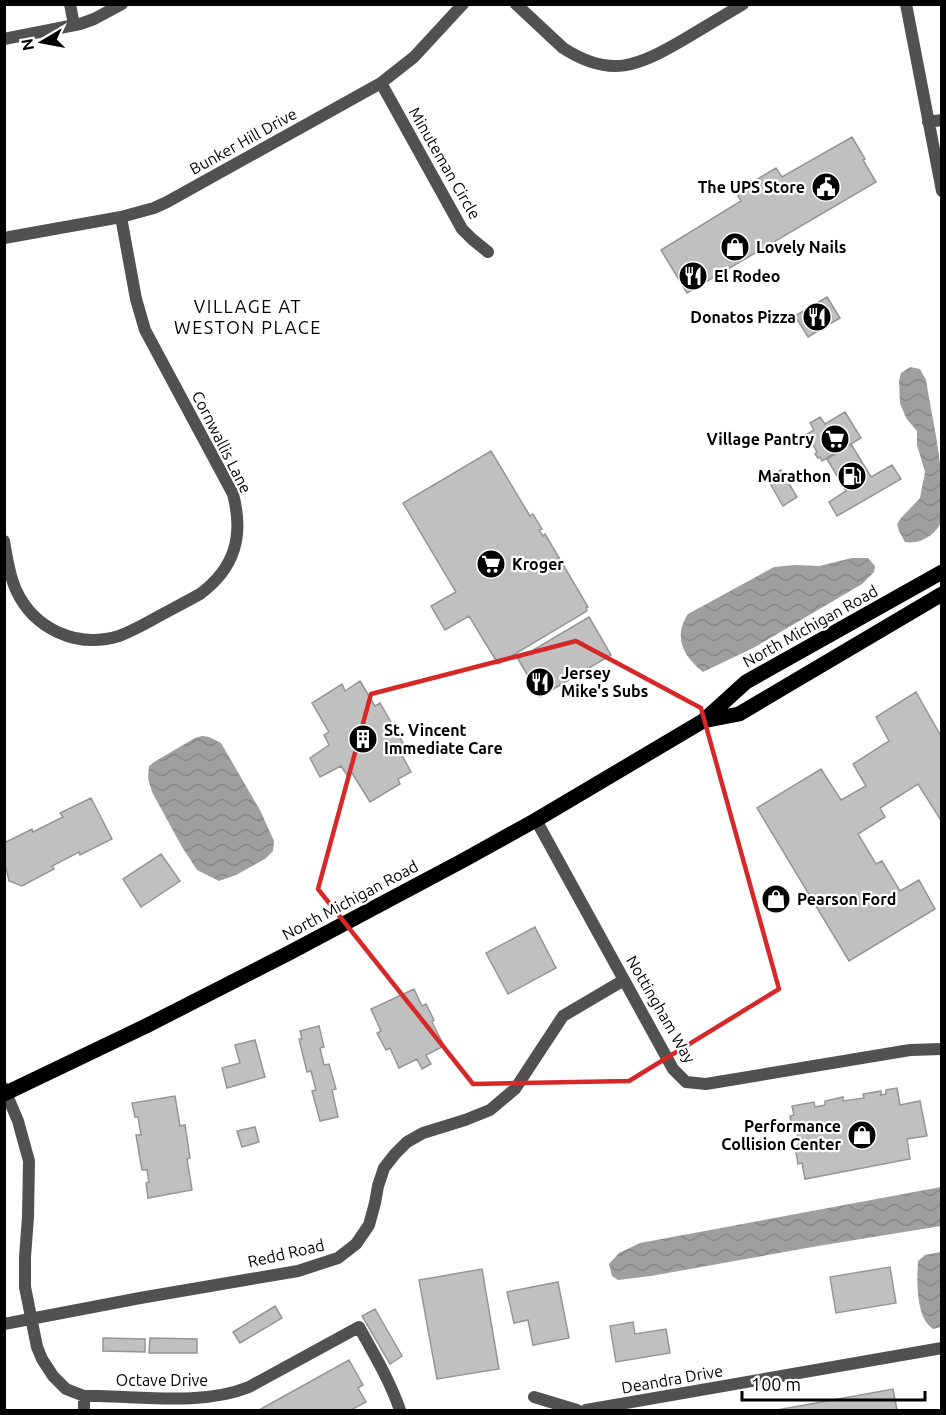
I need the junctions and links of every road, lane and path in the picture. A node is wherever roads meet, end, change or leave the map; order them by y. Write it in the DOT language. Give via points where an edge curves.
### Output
graph roads {
  1 [pos="70,4"];
  2 [pos="122,4"];
  3 [pos="463,4"];
  4 [pos="516,4"];
  5 [pos="743,4"];
  6 [pos="906,4"];
  7 [pos="74,26"];
  8 [pos="4,39"];
  9 [pos="381,84"];
  10 [pos="942,120"];
  11 [pos="928,122"];
  12 [pos="942,191"];
  13 [pos="121,217"];
  14 [pos="4,238"];
  15 [pos="488,252"];
  16 [pos="4,541"];
  17 [pos="942,572"];
  18 [pos="940,596"];
  19 [pos="703,720"];
  20 [pos="536,820"];
  21 [pos="624,980"];
  22 [pos="942,1049"];
  23 [pos="5,1092"];
  24 [pos="31,1319"];
  25 [pos="4,1324"];
  26 [pos="942,1348"];
  27 [pos="84,1396"];
  28 [pos="534,1397"];
  29 [pos="84,1410"];
  30 [pos="400,1410"];
  31 [pos="577,1410"];
  32 [pos="586,1410"];
  1 -- 7 [label="street"];
  2 -- 7 [label="street"];
  3 -- 9 [label="street, Bunker Hill Drive" via="414,57"];
  4 -- 5 [label="street" via="563,48 580,58 610,66 637,63 654,56"];
  6 -- 11 [label="street"];
  7 -- 8 [label="street"];
  9 -- 13 [label="street, Bunker Hill Drive" via="167,202"];
  9 -- 15 [label="street, Minuteman Circle" via="462,229"];
  10 -- 11 [label="street"];
  11 -- 12 [label="street"];
  13 -- 14 [label="street, Bunker Hill Drive"];
  13 -- 16 [label="street, Cornwallis Lane" via="140,316 233,494 237,540 222,574 200,594 133,630 94,641 48,628 27,609 11,578"];
  17 -- 19 [label="main road, North Michigan Road" via="746,682"];
  18 -- 19 [label="main road, North Michigan Road" via="738,714"];
  19 -- 20 [label="main road, North Michigan Road"];
  20 -- 21 [label="street, Nottingham Way"];
  20 -- 23 [label="main road, North Michigan Road" via="289,953"];
  21 -- 22 [label="street, Nottingham Way" via="673,1069 686,1082 706,1084 910,1050"];
  21 -- 24 [label="street, Redd Road" via="563,1016 515,1089 490,1110 423,1133 394,1154 384,1168 369,1225 356,1244 338,1258 298,1271"];
  23 -- 24 [label="street, Octave Drive" via="29,1161 25,1287"];
  24 -- 25 [label="street, Redd Road"];
  24 -- 27 [label="street, Octave Drive" via="42,1359 53,1376 66,1389"];
  26 -- 32 [label="street, Deandra Drive"];
  27 -- 29 [label="street"];
  27 -- 30 [label="street, Octave Drive" via="190,1398 235,1393 359,1327"];
  28 -- 31 [label="street"];
}
